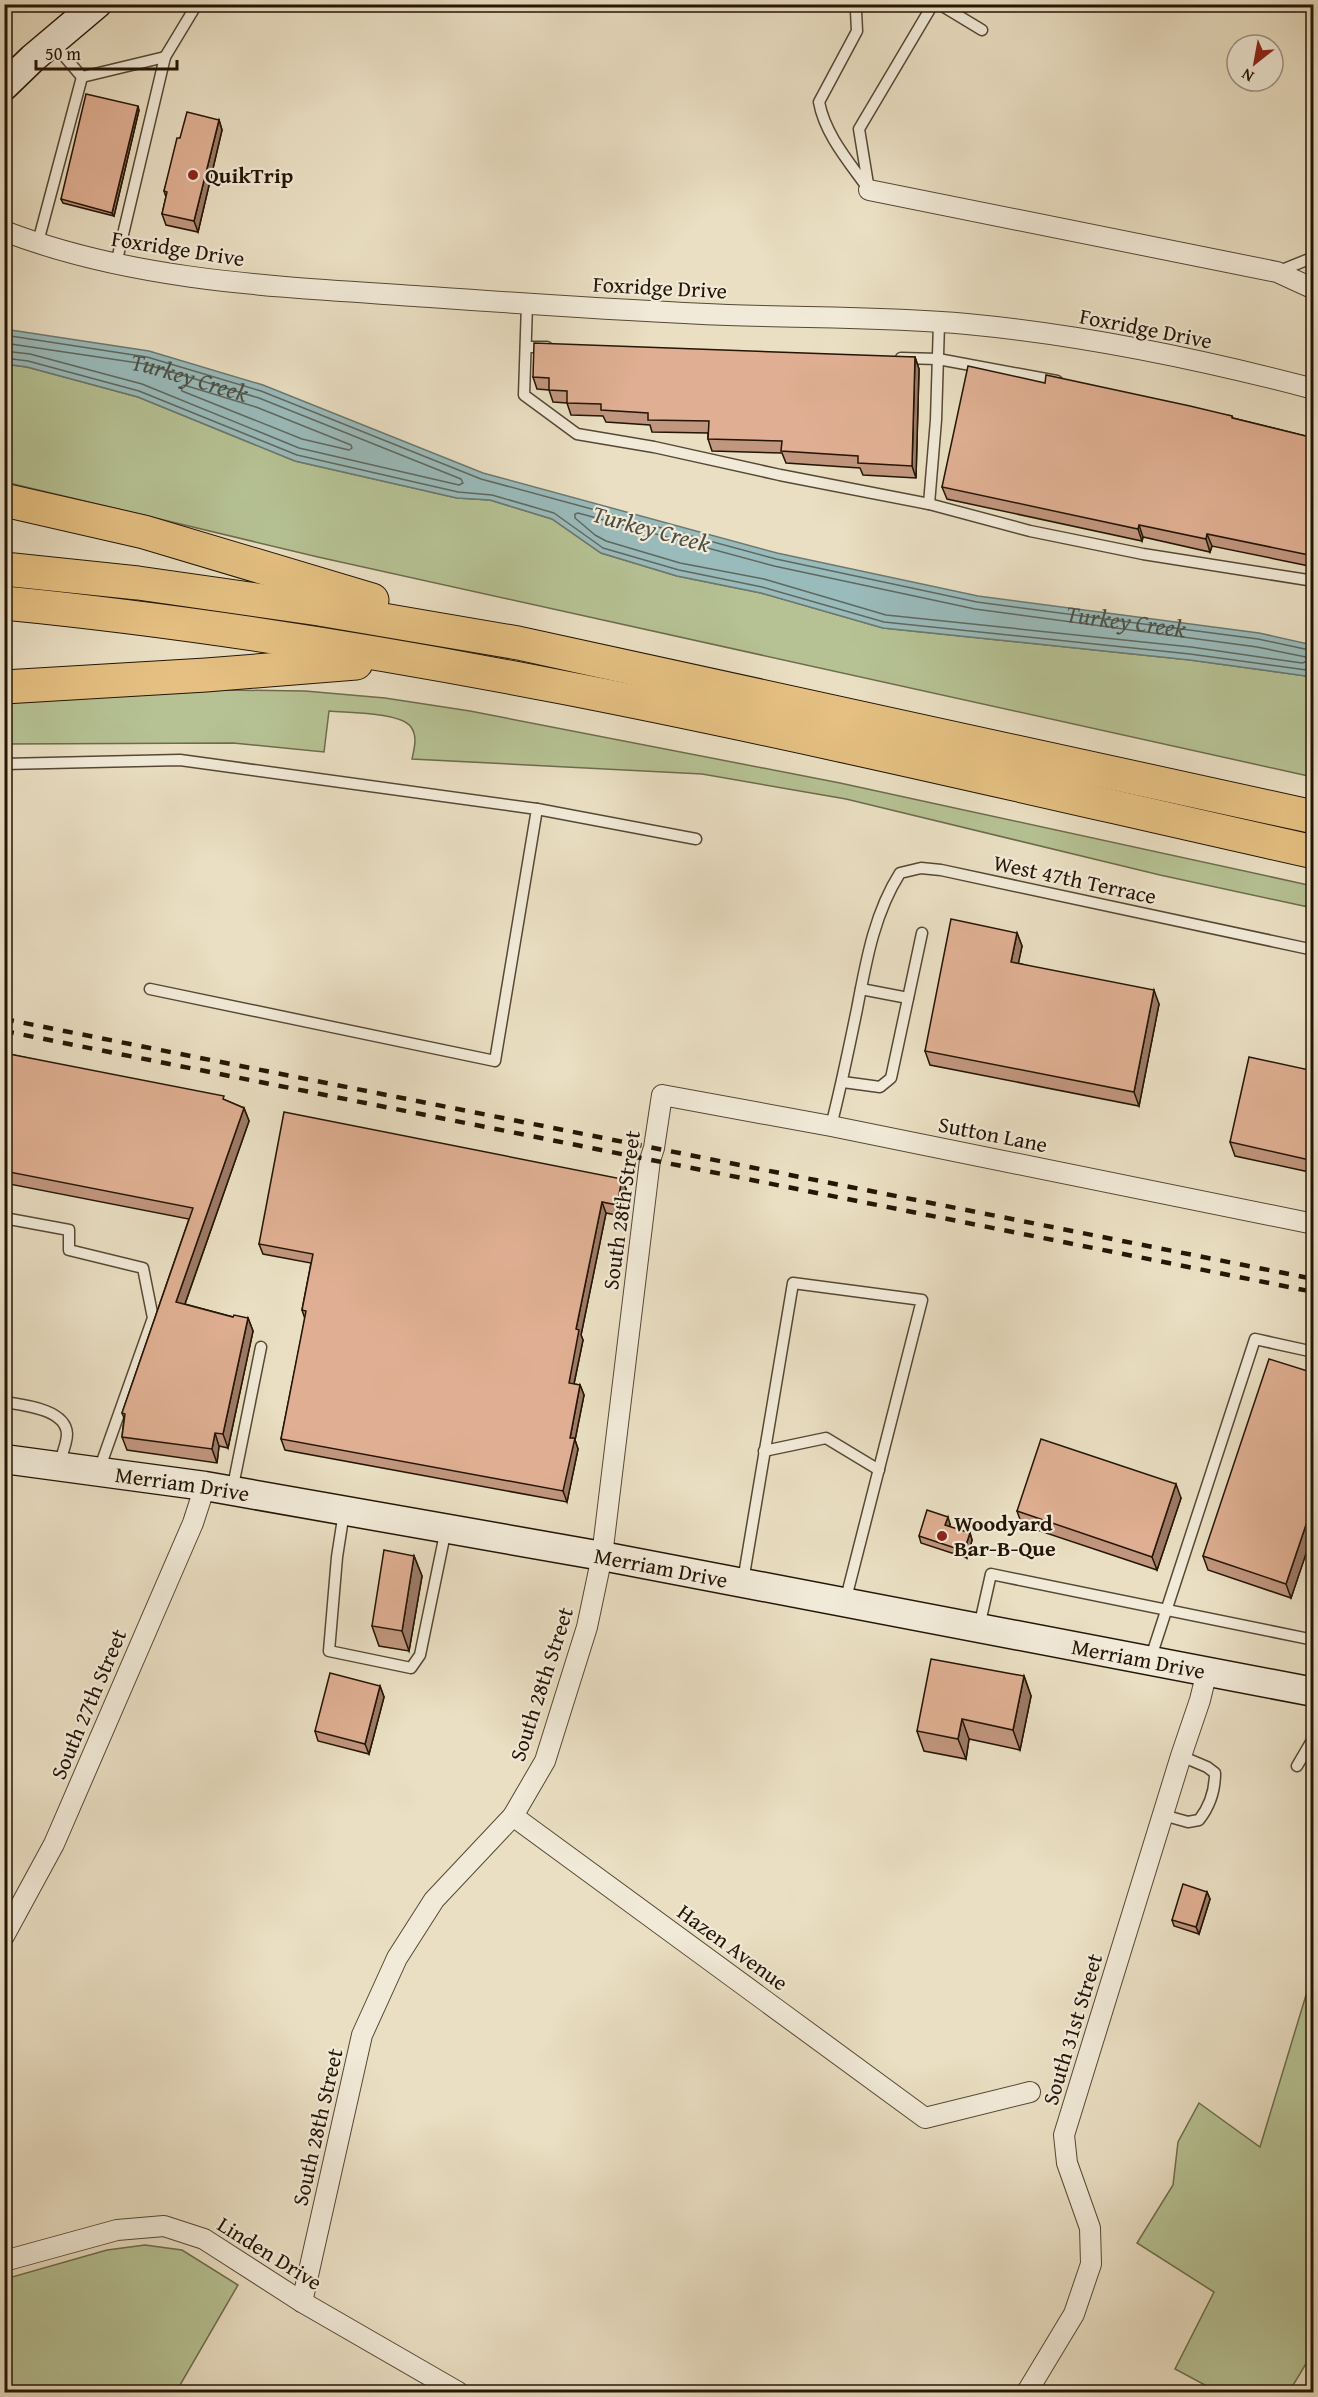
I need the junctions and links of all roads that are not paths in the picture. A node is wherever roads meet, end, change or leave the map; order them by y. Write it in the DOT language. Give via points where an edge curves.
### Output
graph roads {
  1 [pos="97,4"];
  2 [pos="197,4"];
  3 [pos="859,4"];
  4 [pos="933,4"];
  5 [pos="939,4"];
  6 [pos="982,30"];
  7 [pos="52,42"];
  8 [pos="165,57"];
  9 [pos="82,77"];
  10 [pos="4,86"];
  11 [pos="869,190"];
  12 [pos="4,231"];
  13 [pos="38,242"];
  14 [pos="1314,257"];
  15 [pos="116,264"];
  16 [pos="1277,272"];
  17 [pos="1314,289"];
  18 [pos="527,304"];
  19 [pos="939,323"];
  20 [pos="526,347"];
  21 [pos="561,348"];
  22 [pos="885,357"];
  23 [pos="938,359"];
  24 [pos="1065,382"];
  25 [pos="1314,388"];
  26 [pos="4,500"];
  27 [pos="928,504"];
  28 [pos="4,569"];
  29 [pos="1314,581"];
  30 [pos="4,603"];
  31 [pos="518,643"];
  32 [pos="411,658"];
  33 [pos="4,687"];
  34 [pos="4,764"];
  35 [pos="537,809"];
  36 [pos="1314,817"];
  37 [pos="696,839"];
  38 [pos="1314,852"];
  39 [pos="922,933"];
  40 [pos="1314,950"];
  41 [pos="150,989"];
  42 [pos="861,989"];
  43 [pos="908,998"];
  44 [pos="843,1082"];
  45 [pos="662,1095"];
  46 [pos="831,1126"];
  47 [pos="4,1218"];
  48 [pos="1314,1224"];
  49 [pos="261,1347"];
  50 [pos="1314,1352"];
  51 [pos="4,1402"];
  52 [pos="764,1451"];
  53 [pos="4,1459"];
  54 [pos="58,1466"];
  55 [pos="879,1470"];
  56 [pos="99,1472"];
  57 [pos="219,1489"];
  58 [pos="344,1511"];
  59 [pos="446,1528"];
  60 [pos="602,1556"];
  61 [pos="742,1583"];
  62 [pos="845,1602"];
  63 [pos="1166,1611"];
  64 [pos="979,1627"];
  65 [pos="1314,1640"];
  66 [pos="1150,1660"];
  67 [pos="1207,1671"];
  68 [pos="1313,1688"];
  69 [pos="1314,1737"];
  70 [pos="1181,1756"];
  71 [pos="1297,1766"];
  72 [pos="1163,1815"];
  73 [pos="513,1816"];
  74 [pos="4,1936"];
  75 [pos="1030,2092"];
  76 [pos="4,2261"];
  77 [pos="302,2302"];
  78 [pos="458,2392"];
  79 [pos="1027,2392"];
  1 -- 7 [label="main road"];
  2 -- 8 [label="lane"];
  3 -- 11 [label="lane" via="857,31 819,102 821,115 835,141"];
  4 -- 11 [label="lane" via="859,129"];
  5 -- 6 [label="lane"];
  7 -- 9 [label="lane"];
  7 -- 10 [label="main road"];
  8 -- 9 [label="lane"];
  8 -- 15 [label="lane"];
  9 -- 13 [label="lane"];
  11 -- 16 [label="street"];
  12 -- 13 [label="street, Foxridge Drive"];
  13 -- 15 [label="street, Foxridge Drive"];
  14 -- 16 [label="lane"];
  15 -- 18 [label="street, Foxridge Drive" via="285,286"];
  16 -- 17 [label="street"];
  18 -- 19 [label="street, Foxridge Drive"];
  18 -- 20 [label="lane"];
  19 -- 23 [label="lane"];
  19 -- 25 [label="street, Foxridge Drive" via="1025,331 1126,347"];
  20 -- 21 [label="lane"];
  20 -- 27 [label="lane" via="524,395 577,434"];
  22 -- 23 [label="lane"];
  23 -- 24 [label="lane"];
  23 -- 27 [label="lane"];
  26 -- 31 [label="highway" via="144,532"];
  27 -- 29 [label="lane" via="1030,531 1143,554"];
  28 -- 31 [label="highway" via="138,583"];
  30 -- 32 [label="highway"];
  31 -- 36 [label="highway"];
  32 -- 33 [label="highway"];
  32 -- 38 [label="highway" via="736,723"];
  34 -- 35 [label="lane" via="180,760"];
  35 -- 37 [label="lane"];
  35 -- 41 [label="lane" via="495,1061"];
  39 -- 43 [label="lane"];
  40 -- 42 [label="lane, West 47th Terrace" via="921,868 900,873 892,886 871,939"];
  42 -- 43 [label="lane"];
  42 -- 44 [label="lane"];
  43 -- 44 [label="lane" via="887,1084 880,1087"];
  44 -- 46 [label="lane"];
  45 -- 46 [label="street, Sutton Lane"];
  45 -- 60 [label="street, South 28th Street" via="650,1160"];
  46 -- 48 [label="street, Sutton Lane"];
  47 -- 56 [label="lane" via="69,1230 69,1250 143,1268 153,1318"];
  49 -- 57 [label="lane"];
  50 -- 63 [label="lane" via="1255,1339"];
  51 -- 54 [label="lane" via="50,1413 59,1419 67,1436"];
  52 -- 55 [label="lane" via="826,1438"];
  52 -- 55 [label="lane" via="793,1283 922,1300"];
  52 -- 61 [label="lane"];
  53 -- 54 [label="main road, Merriam Drive"];
  54 -- 56 [label="main road, Merriam Drive"];
  55 -- 62 [label="lane"];
  56 -- 57 [label="main road, Merriam Drive"];
  57 -- 58 [label="main road, Merriam Drive"];
  57 -- 74 [label="street, South 27th Street" via="189,1533 54,1844"];
  58 -- 59 [label="main road, Merriam Drive"];
  58 -- 59 [label="lane" via="329,1652 411,1668 420,1655"];
  59 -- 60 [label="main road, Merriam Drive"];
  60 -- 61 [label="main road, Merriam Drive"];
  60 -- 73 [label="street, South 28th Street" via="587,1627 545,1761"];
  61 -- 62 [label="main road, Merriam Drive"];
  62 -- 64 [label="main road, Merriam Drive"];
  63 -- 64 [label="lane" via="991,1574"];
  63 -- 65 [label="lane"];
  63 -- 66 [label="lane"];
  64 -- 66 [label="main road, Merriam Drive"];
  66 -- 67 [label="main road, Merriam Drive"];
  67 -- 68 [label="main road, Merriam Drive"];
  67 -- 70 [label="street, South 31st Street"];
  69 -- 71 [label="lane"];
  70 -- 72 [label="street, South 31st Street"];
  70 -- 72 [label="lane" via="1215,1773 1215,1788 1199,1820 1188,1822"];
  72 -- 79 [label="street, South 31st Street" via="1064,2135 1067,2163 1090,2228 1091,2264 1074,2314"];
  73 -- 75 [label="street, Hazen Avenue" via="925,2118"];
  73 -- 77 [label="street, South 28th Street" via="434,1900 397,1958 362,2035"];
  76 -- 77 [label="street, Linden Drive" via="117,2230 164,2226 204,2239"];
  77 -- 78 [label="street, Linden Drive"];
}
